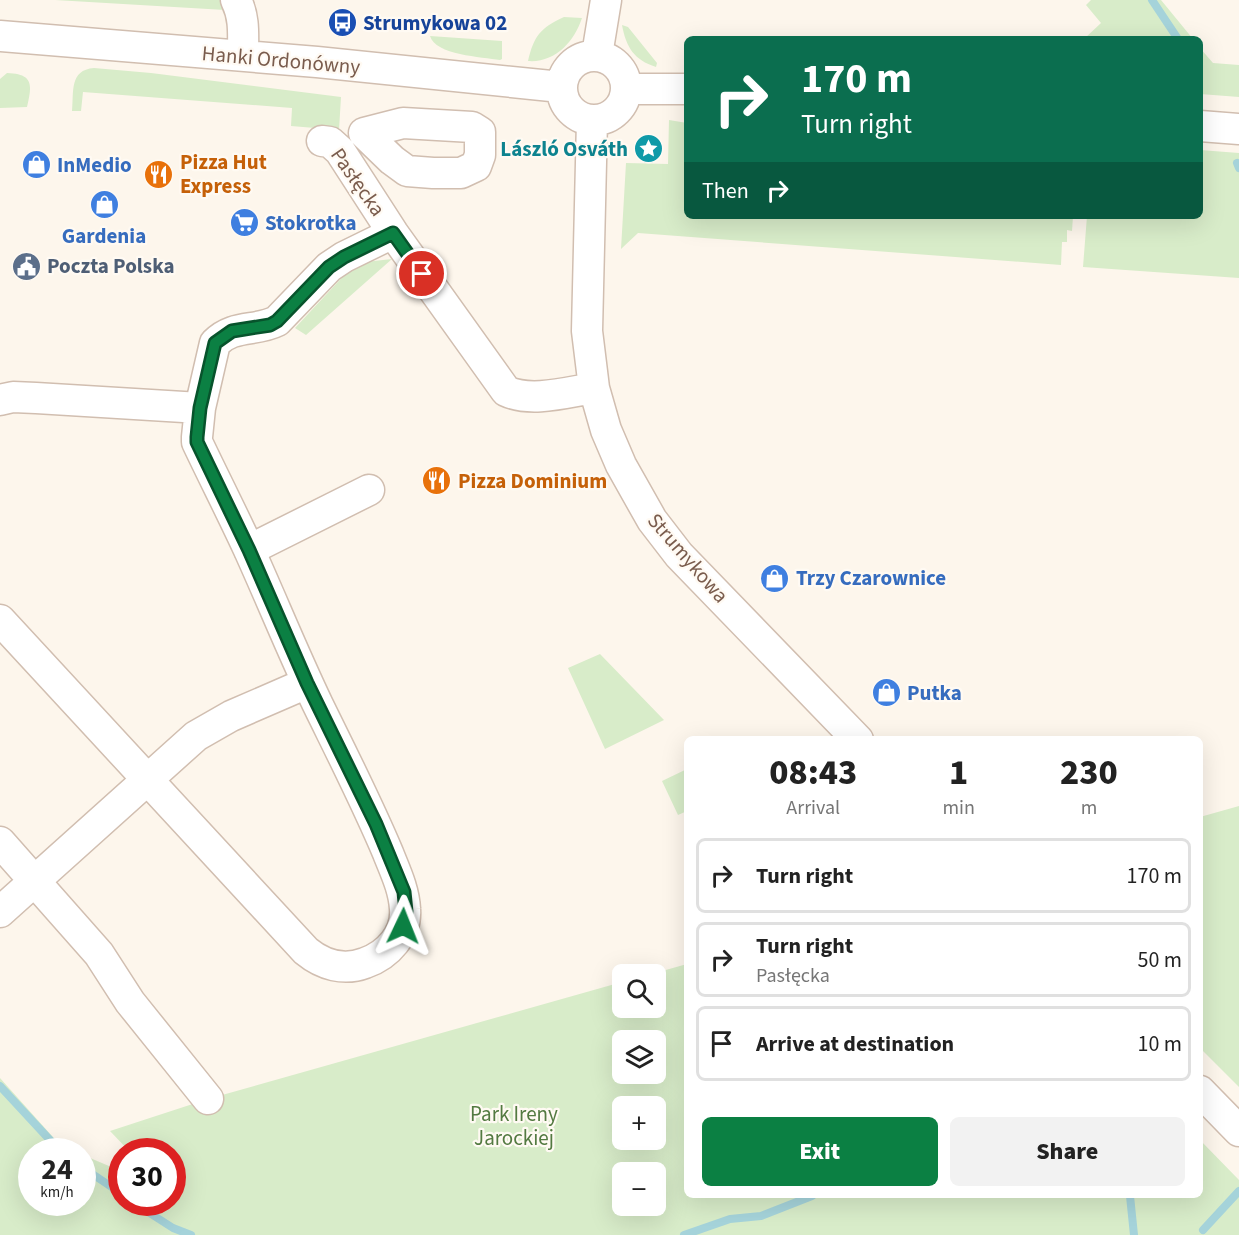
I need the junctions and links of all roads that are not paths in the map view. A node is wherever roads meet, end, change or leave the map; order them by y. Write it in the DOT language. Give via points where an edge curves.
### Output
graph roads {
  1 [pos="236,0"];
  2 [pos="606,0"];
  3 [pos="0,36"];
  4 [pos="243,55"];
  5 [pos="597,55"];
  6 [pos="561,87"];
  7 [pos="626,89"];
  8 [pos="684,89"];
  9 [pos="592,120"];
  10 [pos="1203,126"];
  11 [pos="1239,129"];
  12 [pos="322,141"];
  13 [pos="393,233"];
  14 [pos="594,387"];
  15 [pos="0,400"];
  16 [pos="200,408"];
  17 [pos="369,490"];
  18 [pos="249,550"];
  19 [pos="0,620"];
  20 [pos="307,683"];
  21 [pos="854,736"];
  22 [pos="147,780"];
  23 [pos="0,842"];
  24 [pos="35,880"];
  25 [pos="0,912"];
  26 [pos="1203,1094"];
  27 [pos="208,1099"];
  28 [pos="1239,1131"];
  1 -- 4 [label="street" via="244,23"];
  2 -- 5 [label="street"];
  3 -- 4 [label="street, Hanki Ordonówny"];
  4 -- 6 [label="street, Hanki Ordonówny"];
  5 -- 6 [label="street" via="572,64"];
  5 -- 7 [label="street" via="618,66"];
  6 -- 9 [label="street" via="570,110"];
  7 -- 8 [label="street"];
  7 -- 9 [label="street" via="624,101 616,111"];
  9 -- 14 [label="street, Strumykowa" via="586,313"];
  10 -- 11 [label="street"];
  12 -- 13 [label="street, Pasłęcka" via="330,142 340,151"];
  13 -- 14 [label="street, Pasłęcka" via="506,391 528,396"];
  13 -- 16 [label="street" via="329,267 277,321 232,331 220,338 215,343"];
  14 -- 21 [label="street, Strumykowa" via="621,465 662,534"];
  15 -- 16 [label="street" via="13,397"];
  16 -- 18 [label="street" via="197,442"];
  17 -- 18 [label="street"];
  18 -- 20 [label="street"];
  19 -- 22 [label="street"];
  20 -- 22 [label="street" via="210,726"];
  20 -- 22 [label="street" via="376,824 404,892 403,926 391,947 380,956 356,966 340,967 315,958"];
  22 -- 24 [label="street"];
  23 -- 24 [label="street"];
  24 -- 25 [label="street"];
  24 -- 27 [label="street" via="99,954 130,1002"];
  26 -- 28 [label="street"];
}
